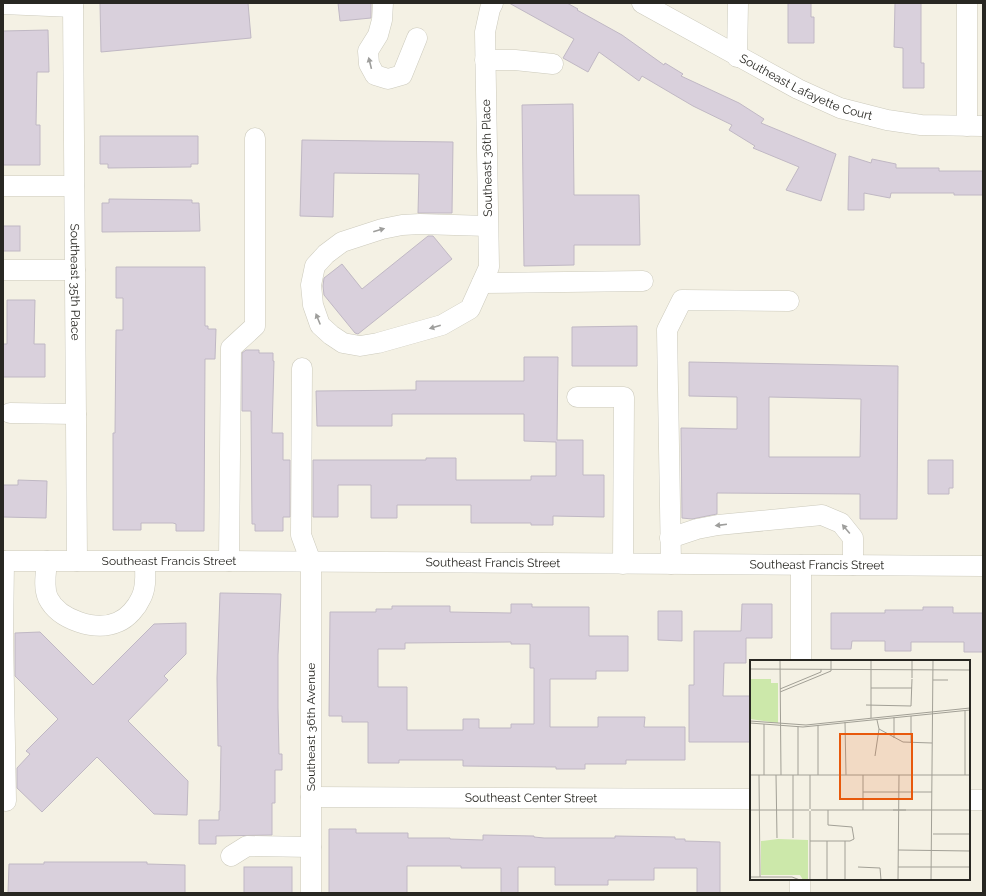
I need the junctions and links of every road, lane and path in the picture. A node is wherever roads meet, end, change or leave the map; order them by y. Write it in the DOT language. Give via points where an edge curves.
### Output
graph roads {
  1 [pos="383,3"];
  2 [pos="493,3"];
  3 [pos="642,3"];
  4 [pos="738,3"];
  5 [pos="967,3"];
  6 [pos="3,4"];
  7 [pos="73,5"];
  8 [pos="417,38"];
  9 [pos="738,56"];
  10 [pos="485,60"];
  11 [pos="553,64"];
  12 [pos="975,126"];
  13 [pos="255,138"];
  14 [pos="3,186"];
  15 [pos="74,186"];
  16 [pos="488,226"];
  17 [pos="3,270"];
  18 [pos="75,270"];
  19 [pos="643,281"];
  20 [pos="482,283"];
  21 [pos="789,301"];
  22 [pos="302,368"];
  23 [pos="577,397"];
  24 [pos="10,413"];
  25 [pos="76,414"];
  26 [pos="670,538"];
  27 [pos="4,561"];
  28 [pos="47,561"];
  29 [pos="77,561"];
  30 [pos="229,561"];
  31 [pos="145,562"];
  32 [pos="311,562"];
  33 [pos="623,564"];
  34 [pos="671,564"];
  35 [pos="801,565"];
  36 [pos="853,565"];
  37 [pos="983,566"];
  38 [pos="801,660"];
  39 [pos="311,797"];
  40 [pos="750,799"];
  41 [pos="970,800"];
  42 [pos="983,800"];
  43 [pos="6,801"];
  44 [pos="311,847"];
  45 [pos="231,856"];
  46 [pos="800,880"];
  47 [pos="311,893"];
  48 [pos="800,893"];
  8 -- 1 [label="street, one-way" via="402,75 388,79 375,75 369,64 368,51 378,35"];
  2 -- 10 [label="street, Southeast 36th Place" via="485,32"];
  3 -- 9 [label="street, Southeast Lafayette Court"];
  4 -- 9 [label="street"];
  5 -- 12 [label="street"];
  6 -- 7 [label="street"];
  7 -- 15 [label="street, Southeast 35th Place"];
  9 -- 12 [label="street, Southeast Lafayette Court" via="798,89 860,114 921,125"];
  10 -- 11 [label="street"];
  10 -- 16 [label="street, Southeast 36th Place"];
  13 -- 30 [label="street" via="255,326 231,348"];
  14 -- 15 [label="street"];
  15 -- 18 [label="street, Southeast 35th Place"];
  16 -- 20 [label="street, Southeast 36th Place" via="489,267"];
  20 -- 16 [label="street, Southeast 36th Place, one-way" via="470,309 442,325 360,346 343,343 320,325 313,305 311,285 315,266 342,242 402,225"];
  17 -- 18 [label="street"];
  18 -- 25 [label="street, Southeast 35th Place"];
  19 -- 20 [label="street"];
  21 -- 26 [label="street" via="682,300 667,330"];
  22 -- 32 [label="street" via="301,535"];
  23 -- 33 [label="street" via="624,397"];
  24 -- 25 [label="street"];
  25 -- 29 [label="street, Southeast 35th Place"];
  26 -- 34 [label="street"];
  36 -- 26 [label="street, one-way" via="853,538 841,523 822,516 718,525"];
  27 -- 28 [label="street, Southeast Francis Street"];
  27 -- 43 [label="street"];
  28 -- 29 [label="street, Southeast Francis Street"];
  28 -- 31 [label="street" via="46,588 53,606 77,622 92,625 119,622 135,608 145,589"];
  29 -- 31 [label="street, Southeast Francis Street"];
  30 -- 31 [label="street, Southeast Francis Street"];
  30 -- 32 [label="street, Southeast Francis Street"];
  32 -- 33 [label="street, Southeast Francis Street"];
  32 -- 39 [label="street, Southeast 36th Avenue"];
  33 -- 34 [label="street, Southeast Francis Street"];
  34 -- 35 [label="street, Southeast Francis Street"];
  35 -- 36 [label="street, Southeast Francis Street"];
  35 -- 38 [label="street"];
  36 -- 37 [label="street, Southeast Francis Street"];
  39 -- 40 [label="street, Southeast Center Street"];
  39 -- 44 [label="street, Southeast 36th Avenue"];
  41 -- 42 [label="street"];
  44 -- 45 [label="street" via="247,846"];
  44 -- 47 [label="street, Southeast 36th Avenue"];
  46 -- 48 [label="street"];
}
